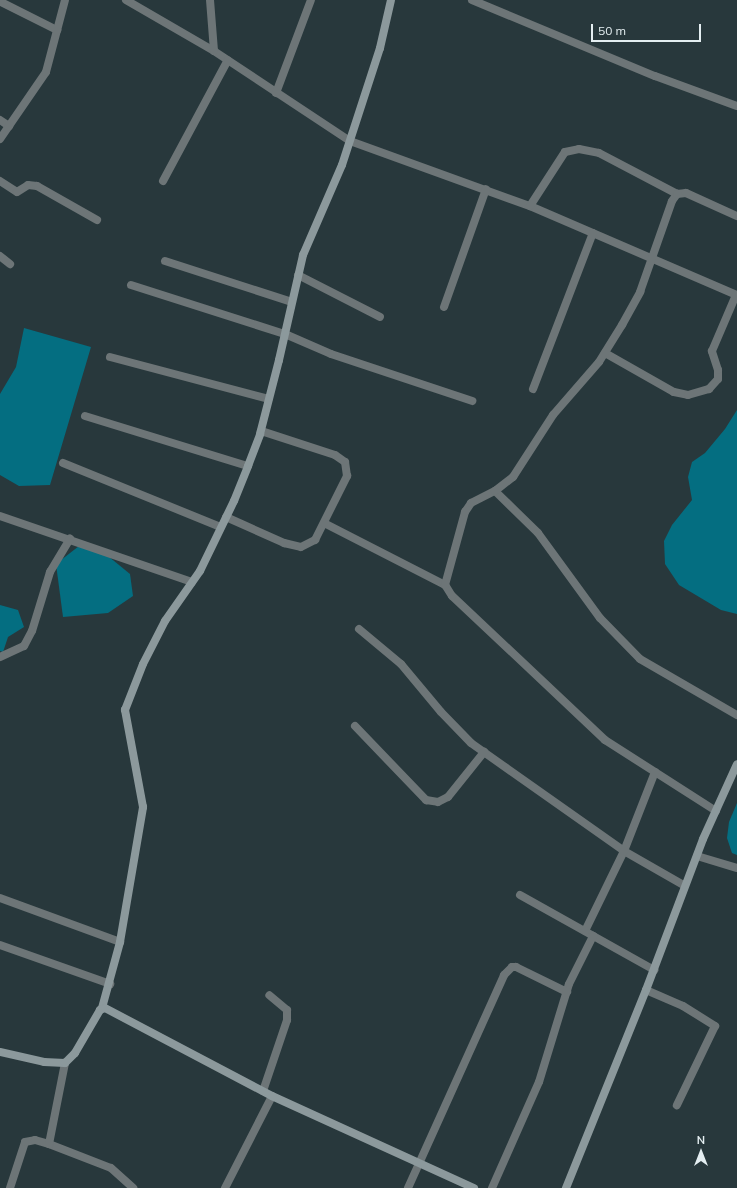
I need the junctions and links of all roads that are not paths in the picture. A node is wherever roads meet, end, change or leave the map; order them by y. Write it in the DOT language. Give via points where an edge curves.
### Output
graph roads {
  1 [pos="64,0"];
  2 [pos="126,0"];
  3 [pos="210,0"];
  4 [pos="311,0"];
  5 [pos="391,0"];
  6 [pos="472,0"];
  7 [pos="2,2"];
  8 [pos="57,30"];
  9 [pos="214,51"];
  10 [pos="228,60"];
  11 [pos="276,93"];
  12 [pos="737,106"];
  13 [pos="0,120"];
  14 [pos="9,126"];
  15 [pos="0,139"];
  16 [pos="350,141"];
  17 [pos="0,181"];
  18 [pos="163,181"];
  19 [pos="486,189"];
  20 [pos="677,194"];
  21 [pos="530,206"];
  22 [pos="737,216"];
  23 [pos="96,220"];
  24 [pos="593,233"];
  25 [pos="0,256"];
  26 [pos="652,256"];
  27 [pos="165,260"];
  28 [pos="10,264"];
  29 [pos="298,275"];
  30 [pos="130,285"];
  31 [pos="736,295"];
  32 [pos="292,302"];
  33 [pos="444,307"];
  34 [pos="380,317"];
  35 [pos="285,334"];
  36 [pos="605,353"];
  37 [pos="110,357"];
  38 [pos="533,389"];
  39 [pos="269,399"];
  40 [pos="472,401"];
  41 [pos="85,416"];
  42 [pos="261,431"];
  43 [pos="63,464"];
  44 [pos="248,466"];
  45 [pos="495,491"];
  46 [pos="0,516"];
  47 [pos="226,517"];
  48 [pos="324,523"];
  49 [pos="221,527"];
  50 [pos="70,539"];
  51 [pos="192,582"];
  52 [pos="445,585"];
  53 [pos="359,629"];
  54 [pos="0,657"];
  55 [pos="737,715"];
  56 [pos="355,726"];
  57 [pos="484,752"];
  58 [pos="737,764"];
  59 [pos="655,772"];
  60 [pos="716,811"];
  61 [pos="624,851"];
  62 [pos="697,856"];
  63 [pos="737,868"];
  64 [pos="685,886"];
  65 [pos="520,895"];
  66 [pos="0,898"];
  67 [pos="589,934"];
  68 [pos="120,942"];
  69 [pos="0,945"];
  70 [pos="654,970"];
  71 [pos="110,984"];
  72 [pos="646,990"];
  73 [pos="567,992"];
  74 [pos="269,995"];
  75 [pos="102,1008"];
  76 [pos="0,1052"];
  77 [pos="65,1063"];
  78 [pos="263,1091"];
  79 [pos="272,1096"];
  80 [pos="677,1105"];
  81 [pos="49,1144"];
  82 [pos="422,1163"];
  83 [pos="10,1188"];
  84 [pos="133,1188"];
  85 [pos="225,1188"];
  86 [pos="408,1188"];
  87 [pos="474,1188"];
  88 [pos="492,1188"];
  89 [pos="566,1188"];
  1 -- 8 [label="street"];
  2 -- 9 [label="street"];
  3 -- 9 [label="street"];
  4 -- 11 [label="street"];
  5 -- 16 [label="street" via="380,48"];
  6 -- 12 [label="street" via="655,76"];
  7 -- 8 [label="street"];
  8 -- 14 [label="street" via="46,72"];
  9 -- 10 [label="street"];
  10 -- 11 [label="street"];
  10 -- 18 [label="street"];
  11 -- 16 [label="street"];
  13 -- 14 [label="street"];
  14 -- 15 [label="street"];
  16 -- 19 [label="street"];
  16 -- 29 [label="street" via="303,255"];
  17 -- 23 [label="street" via="17,192 28,185 37,186"];
  19 -- 21 [label="street"];
  19 -- 33 [label="street"];
  20 -- 21 [label="street" via="599,154 578,149 565,152"];
  20 -- 22 [label="street" via="686,193"];
  20 -- 26 [label="street" via="672,201"];
  21 -- 24 [label="street"];
  24 -- 26 [label="street"];
  24 -- 38 [label="street"];
  25 -- 28 [label="street"];
  26 -- 31 [label="street"];
  26 -- 36 [label="street" via="640,292"];
  27 -- 32 [label="street"];
  29 -- 32 [label="street"];
  29 -- 34 [label="street"];
  30 -- 35 [label="street"];
  31 -- 36 [label="street" via="712,351 718,370 718,380 709,389 688,395 674,392"];
  32 -- 35 [label="street"];
  35 -- 39 [label="street"];
  35 -- 40 [label="street" via="331,354"];
  36 -- 45 [label="street" via="553,415 513,477"];
  37 -- 39 [label="street"];
  39 -- 42 [label="street"];
  41 -- 44 [label="street"];
  42 -- 44 [label="street"];
  42 -- 48 [label="street" via="335,456 345,462 347,476"];
  43 -- 49 [label="street"];
  44 -- 47 [label="street"];
  45 -- 52 [label="street" via="471,503 466,512"];
  45 -- 55 [label="street" via="538,533 600,618 640,659"];
  46 -- 50 [label="street"];
  47 -- 48 [label="street" via="284,543 301,547 315,540"];
  47 -- 49 [label="street"];
  48 -- 52 [label="street"];
  49 -- 51 [label="street"];
  50 -- 51 [label="street"];
  50 -- 54 [label="street" via="50,572 32,631 24,646"];
  51 -- 68 [label="street" via="165,621 143,664 125,710 143,807"];
  52 -- 59 [label="street" via="452,596 605,740"];
  53 -- 57 [label="street" via="402,664 441,712 471,743"];
  56 -- 57 [label="street" via="426,800 438,802 448,797"];
  57 -- 61 [label="street"];
  58 -- 60 [label="street"];
  59 -- 60 [label="street"];
  59 -- 61 [label="street"];
  60 -- 62 [label="street"];
  61 -- 64 [label="street"];
  61 -- 67 [label="street"];
  62 -- 63 [label="street"];
  62 -- 64 [label="street"];
  64 -- 70 [label="street"];
  65 -- 67 [label="street"];
  66 -- 68 [label="street"];
  67 -- 70 [label="street"];
  67 -- 73 [label="street"];
  68 -- 71 [label="street"];
  69 -- 71 [label="street"];
  70 -- 72 [label="street"];
  71 -- 75 [label="street"];
  72 -- 80 [label="street" via="683,1006 715,1026"];
  72 -- 89 [label="street"];
  73 -- 82 [label="street" via="516,967 512,967 504,975"];
  73 -- 88 [label="street" via="539,1082"];
  74 -- 78 [label="street" via="287,1010 287,1020"];
  75 -- 77 [label="street" via="75,1053"];
  75 -- 78 [label="street"];
  76 -- 77 [label="street" via="44,1062"];
  77 -- 81 [label="street"];
  78 -- 79 [label="street"];
  79 -- 82 [label="street"];
  79 -- 85 [label="street"];
  81 -- 83 [label="street" via="35,1140 25,1142"];
  81 -- 84 [label="street" via="111,1168"];
  82 -- 86 [label="street"];
  82 -- 87 [label="street"];
}
